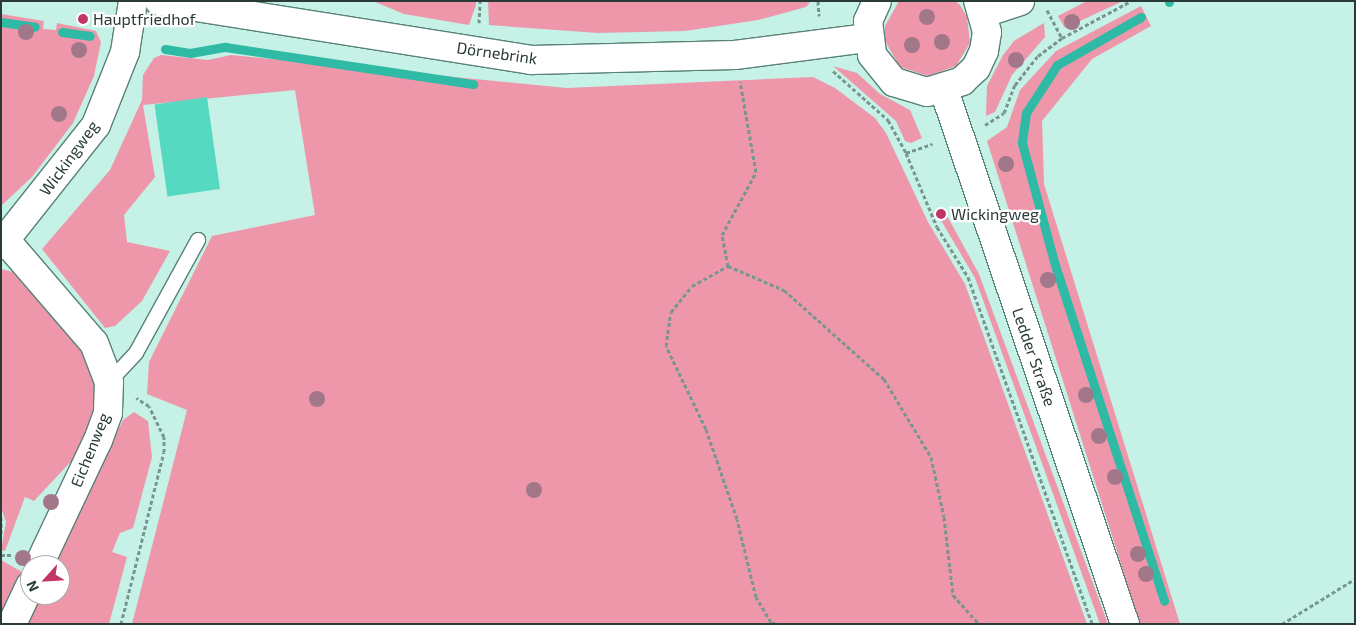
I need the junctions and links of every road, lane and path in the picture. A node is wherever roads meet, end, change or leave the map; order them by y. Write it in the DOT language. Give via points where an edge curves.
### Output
graph roads {
  1 [pos="133,1"];
  2 [pos="159,1"];
  3 [pos="877,1"];
  4 [pos="1020,1"];
  5 [pos="1044,1"];
  6 [pos="1132,1"];
  7 [pos="981,7"];
  8 [pos="868,38"];
  9 [pos="735,55"];
  10 [pos="944,90"];
  11 [pos="906,152"];
  12 [pos="198,240"];
  13 [pos="4,244"];
  14 [pos="728,266"];
  15 [pos="108,382"];
  16 [pos="1,517"];
  17 [pos="1,534"];
  18 [pos="45,555"];
  19 [pos="1355,579"];
  20 [pos="21,605"];
  21 [pos="769,623"];
  22 [pos="12,624"];
  23 [pos="121,624"];
  24 [pos="776,624"];
  25 [pos="978,624"];
  26 [pos="1092,624"];
  27 [pos="1125,624"];
  28 [pos="1282,624"];
  1 -- 13 [label="street, Wickingweg" via="124,52 96,125"];
  2 -- 9 [label="street, Dörnebrink" via="531,60"];
  3 -- 8 [label="street" via="868,21"];
  4 -- 7 [label="street"];
  5 -- 6 [label="path" via="1062,38"];
  7 -- 10 [label="street" via="987,32 976,68 962,82"];
  8 -- 9 [label="street, Dörnebrink"];
  8 -- 10 [label="street" via="876,63 894,82 910,90"];
  9 -- 14 [label="path" via="756,172 722,235"];
  10 -- 27 [label="street, Ledder Straße"];
  11 -- 26 [label="path" via="937,227 968,277"];
  12 -- 15 [label="lane" via="136,353"];
  13 -- 15 [label="street, Eichenweg" via="94,343"];
  14 -- 21 [label="path" via="692,286 671,312 666,346 706,429 736,519 756,597"];
  14 -- 25 [label="path" via="784,290 884,379 931,456 944,517 953,595"];
  15 -- 18 [label="street, Eichenweg" via="108,413"];
  15 -- 23 [label="path" via="149,406 164,437 164,452"];
  16 -- 17 [label="path"];
  19 -- 28 [label="path"];
  20 -- 22 [label="street"];
  21 -- 24 [label="path"];
}
